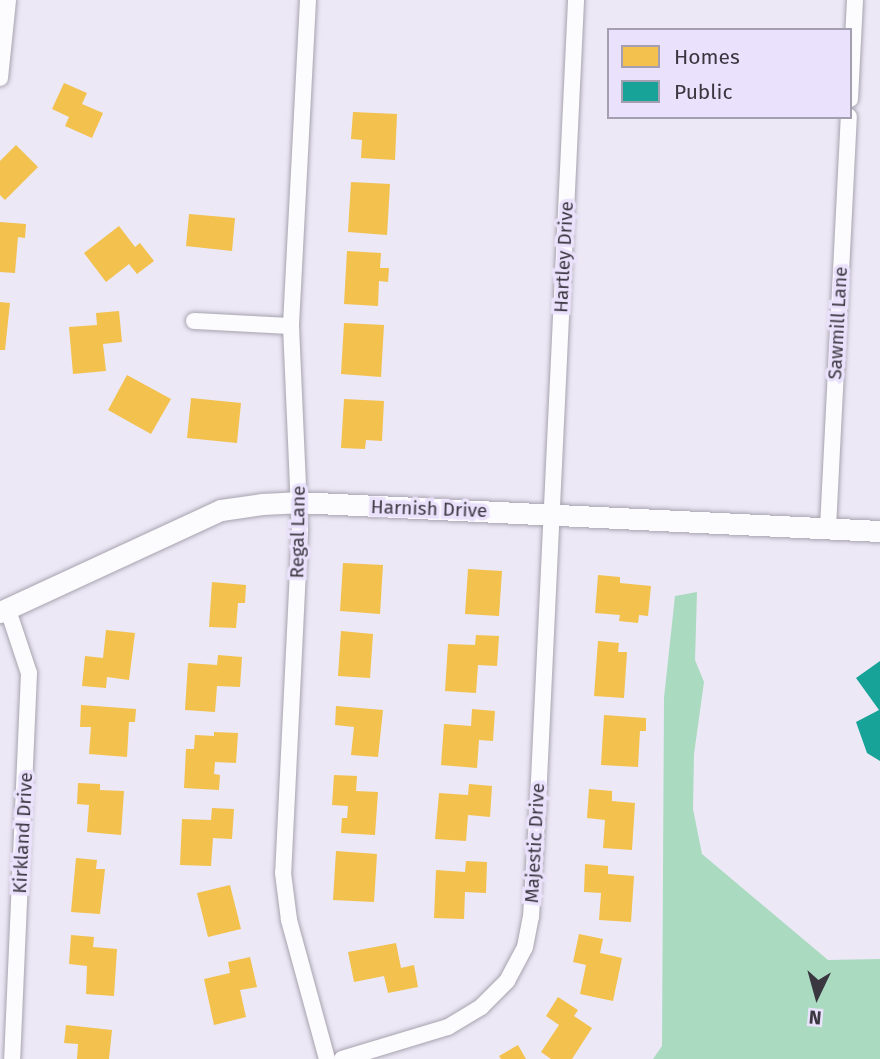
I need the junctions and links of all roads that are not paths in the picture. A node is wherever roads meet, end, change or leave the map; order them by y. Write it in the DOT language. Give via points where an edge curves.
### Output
graph roads {
  1 [pos="8,0"];
  2 [pos="308,0"];
  3 [pos="576,0"];
  4 [pos="855,0"];
  5 [pos="852,59"];
  6 [pos="0,78"];
  7 [pos="849,119"];
  8 [pos="194,321"];
  9 [pos="291,326"];
  10 [pos="297,502"];
  11 [pos="551,514"];
  12 [pos="828,528"];
  13 [pos="880,531"];
  14 [pos="4,611"];
  15 [pos="12,1059"];
  16 [pos="327,1059"];
  17 [pos="342,1059"];
  1 -- 6 [label="street"];
  2 -- 9 [label="street, Regal Lane"];
  3 -- 11 [label="street, Hartley Drive"];
  4 -- 5 [label="street"];
  7 -- 12 [label="street, Sawmill Lane"];
  8 -- 9 [label="street"];
  9 -- 10 [label="street, Regal Lane"];
  10 -- 11 [label="street, Harnish Drive"];
  10 -- 14 [label="street, Harnish Drive" via="221,510"];
  10 -- 16 [label="street, Regal Lane" via="300,529 282,873 289,920"];
  11 -- 12 [label="street, Harnish Drive"];
  11 -- 17 [label="street, Majestic Drive" via="538,801 525,947 507,981 481,1007 449,1027"];
  12 -- 13 [label="street, Harnish Drive"];
  14 -- 15 [label="street, Kirkland Drive" via="29,673"];
}
